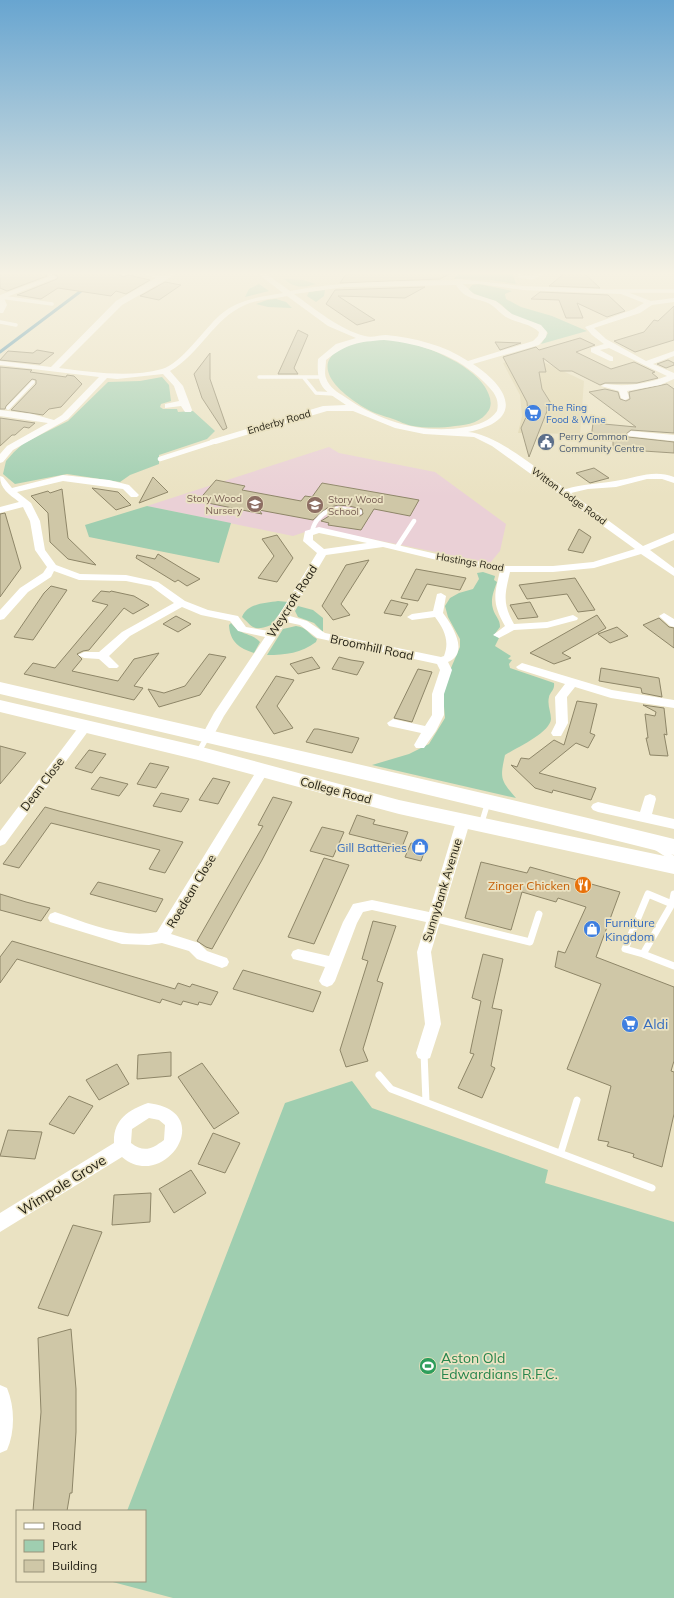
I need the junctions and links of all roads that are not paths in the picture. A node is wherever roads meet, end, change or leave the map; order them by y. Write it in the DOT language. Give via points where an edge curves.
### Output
graph roads {
  1 [pos="74,348"];
  2 [pos="193,348"];
  3 [pos="332,348"];
  4 [pos="430,348"];
  5 [pos="520,348"];
  6 [pos="601,348"];
  7 [pos="614,348"];
  8 [pos="674,353"];
  9 [pos="610,359"];
  10 [pos="0,363"];
  11 [pos="468,363"];
  12 [pos="647,363"];
  13 [pos="52,370"];
  14 [pos="165,371"];
  15 [pos="105,376"];
  16 [pos="674,376"];
  17 [pos="259,377"];
  18 [pos="322,377"];
  19 [pos="304,378"];
  20 [pos="33,382"];
  21 [pos="606,386"];
  22 [pos="336,395"];
  23 [pos="182,403"];
  24 [pos="168,406"];
  25 [pos="8,408"];
  26 [pos="326,408"];
  27 [pos="354,408"];
  28 [pos="188,410"];
  29 [pos="0,413"];
  30 [pos="56,423"];
  31 [pos="489,423"];
  32 [pos="448,432"];
  33 [pos="631,434"];
  34 [pos="674,438"];
  35 [pos="213,442"];
  36 [pos="495,444"];
  37 [pos="160,459"];
  38 [pos="0,460"];
  39 [pos="0,479"];
  40 [pos="134,479"];
  41 [pos="674,480"];
  42 [pos="126,487"];
  43 [pos="10,491"];
  44 [pos="564,492"];
  45 [pos="134,495"];
  46 [pos="26,503"];
  47 [pos="0,510"];
  48 [pos="360,512"];
  49 [pos="414,520"];
  50 [pos="312,532"];
  51 [pos="674,536"];
  52 [pos="383,544"];
  53 [pos="397,547"];
  54 [pos="642,550"];
  55 [pos="322,552"];
  56 [pos="52,567"];
  57 [pos="506,569"];
  58 [pos="674,573"];
  59 [pos="442,596"];
  60 [pos="181,603"];
  61 [pos="438,613"];
  62 [pos="664,616"];
  63 [pos="0,617"];
  64 [pos="412,617"];
  65 [pos="573,618"];
  66 [pos="283,619"];
  67 [pos="674,624"];
  68 [pos="511,626"];
  69 [pos="499,635"];
  70 [pos="270,636"];
  71 [pos="84,655"];
  72 [pos="102,656"];
  73 [pos="442,661"];
  74 [pos="113,666"];
  75 [pos="522,667"];
  76 [pos="572,683"];
  77 [pos="0,688"];
  78 [pos="674,704"];
  79 [pos="0,706"];
  80 [pos="393,723"];
  81 [pos="85,727"];
  82 [pos="430,731"];
  83 [pos="557,733"];
  84 [pos="202,745"];
  85 [pos="420,745"];
  86 [pos="264,770"];
  87 [pos="650,799"];
  88 [pos="489,801"];
  89 [pos="598,807"];
  90 [pos="645,816"];
  91 [pos="472,824"];
  92 [pos="674,824"];
  93 [pos="642,838"];
  94 [pos="0,841"];
  95 [pos="674,847"];
  96 [pos="674,859"];
  97 [pos="674,866"];
  98 [pos="674,894"];
  99 [pos="672,904"];
  100 [pos="539,914"];
  101 [pos="55,918"];
  102 [pos="433,918"];
  103 [pos="162,937"];
  104 [pos="643,954"];
  105 [pos="298,955"];
  106 [pos="222,962"];
  107 [pos="333,963"];
  108 [pos="674,966"];
  109 [pos="328,981"];
  110 [pos="424,1053"];
  111 [pos="379,1075"];
  112 [pos="577,1100"];
  113 [pos="426,1102"];
  114 [pos="123,1147"];
  115 [pos="561,1152"];
  116 [pos="652,1188"];
  117 [pos="0,1223"];
  118 [pos="0,1395"];
  119 [pos="0,1443"];
  1 -- 13 [label="street"];
  2 -- 14 [label="street" via="177,364"];
  3 -- 18 [label="street" via="322,359"];
  4 -- 11 [label="street"];
  5 -- 11 [label="street"];
  6 -- 9 [label="street" via="594,350"];
  7 -- 12 [label="street"];
  8 -- 12 [label="street"];
  10 -- 13 [label="street"];
  11 -- 31 [label="street" via="486,378 501,396 501,410"];
  12 -- 16 [label="street"];
  13 -- 15 [label="street"];
  14 -- 15 [label="street" via="131,377"];
  14 -- 23 [label="street" via="182,392"];
  15 -- 30 [label="street"];
  16 -- 21 [label="street" via="624,394"];
  17 -- 19 [label="lane"];
  18 -- 19 [label="lane"];
  18 -- 22 [label="street, Witton Lodge Road" via="328,389"];
  19 -- 22 [label="lane" via="315,393"];
  20 -- 25 [label="lane"];
  22 -- 26 [label="street, Enderby Road"];
  22 -- 27 [label="street, Witton Lodge Road"];
  23 -- 24 [label="street"];
  23 -- 28 [label="street"];
  25 -- 29 [label="street"];
  26 -- 27 [label="street, Enderby Road"];
  26 -- 35 [label="street, Enderby Road" via="229,433"];
  27 -- 32 [label="street, Witton Lodge Road" via="398,426"];
  29 -- 30 [label="street"];
  30 -- 38 [label="street" via="10,448"];
  31 -- 32 [label="street, Witton Lodge Road" via="473,429"];
  31 -- 36 [label="street"];
  32 -- 36 [label="street, Witton Lodge Road" via="476,435"];
  33 -- 34 [label="street"];
  35 -- 37 [label="lane, Enderby Road"];
  36 -- 44 [label="street, Witton Lodge Road"];
  39 -- 43 [label="street"];
  40 -- 42 [label="street"];
  41 -- 44 [label="street" via="663,476 646,476 616,484 588,486"];
  42 -- 43 [label="street" via="63,478"];
  42 -- 45 [label="street"];
  43 -- 46 [label="street"];
  44 -- 54 [label="street, Witton Lodge Road"];
  46 -- 47 [label="street"];
  46 -- 56 [label="street" via="35,521 40,550"];
  48 -- 50 [label="lane" via="335,507 324,511 312,527"];
  49 -- 53 [label="lane"];
  50 -- 52 [label="street" via="319,530"];
  50 -- 55 [label="street, Weycroft Road" via="308,533 308,541"];
  51 -- 54 [label="street"];
  52 -- 53 [label="street, Hastings Road"];
  52 -- 55 [label="street, Hastings Road"];
  53 -- 57 [label="street, Hastings Road" via="441,558"];
  54 -- 57 [label="street, Hastings Road" via="594,566"];
  54 -- 58 [label="street, Witton Lodge Road"];
  55 -- 66 [label="street, Weycroft Road"];
  56 -- 60 [label="street" via="79,577 126,578 154,584"];
  56 -- 63 [label="street" via="47,575 24,590"];
  57 -- 68 [label="street" via="499,598 500,609"];
  59 -- 61 [label="street"];
  60 -- 70 [label="street" via="205,612 234,618 242,629"];
  60 -- 72 [label="street" via="126,634"];
  61 -- 64 [label="street"];
  61 -- 73 [label="street" via="453,640 449,658"];
  62 -- 67 [label="street"];
  65 -- 68 [label="street" via="547,624"];
  66 -- 70 [label="street, Weycroft Road"];
  66 -- 73 [label="street, Broomhill Road" via="296,619 321,636"];
  68 -- 69 [label="street"];
  70 -- 84 [label="street, Weycroft Road"];
  71 -- 72 [label="street"];
  72 -- 74 [label="street"];
  73 -- 82 [label="street" via="446,670 438,694 438,715"];
  75 -- 76 [label="street"];
  76 -- 78 [label="street" via="611,694"];
  76 -- 83 [label="street" via="561,698 562,723"];
  77 -- 84 [label="main road, College Road"];
  79 -- 81 [label="main road, College Road"];
  80 -- 82 [label="street"];
  81 -- 84 [label="main road, College Road"];
  81 -- 94 [label="street, Dean Close"];
  82 -- 85 [label="street"];
  84 -- 86 [label="main road, College Road"];
  84 -- 88 [label="main road, College Road"];
  86 -- 91 [label="main road, College Road"];
  86 -- 103 [label="street, Roedean Close"];
  87 -- 90 [label="street"];
  88 -- 91 [label="lane"];
  88 -- 93 [label="main road, College Road"];
  89 -- 90 [label="street"];
  90 -- 92 [label="street"];
  91 -- 97 [label="main road, College Road"];
  91 -- 102 [label="street, Sunnybank Avenue"];
  93 -- 95 [label="main road, College Road"];
  93 -- 96 [label="lane"];
  98 -- 99 [label="lane"];
  99 -- 104 [label="lane"];
  99 -- 104 [label="lane" via="648,894 625,949"];
  100 -- 102 [label="lane" via="530,942"];
  101 -- 103 [label="street, Roedean Close" via="133,940"];
  102 -- 107 [label="street" via="372,905 358,908"];
  102 -- 110 [label="street, Sunnybank Avenue" via="424,952 433,1024"];
  103 -- 106 [label="street" via="194,947 202,954"];
  104 -- 108 [label="lane"];
  105 -- 107 [label="street"];
  107 -- 109 [label="street"];
  110 -- 113 [label="lane"];
  111 -- 113 [label="lane" via="391,1089"];
  112 -- 115 [label="lane"];
  113 -- 115 [label="lane"];
  114 -- 117 [label="street, Wimpole Grove"];
  115 -- 116 [label="lane"];
  118 -- 119 [label="street" via="3,1424"];
}
